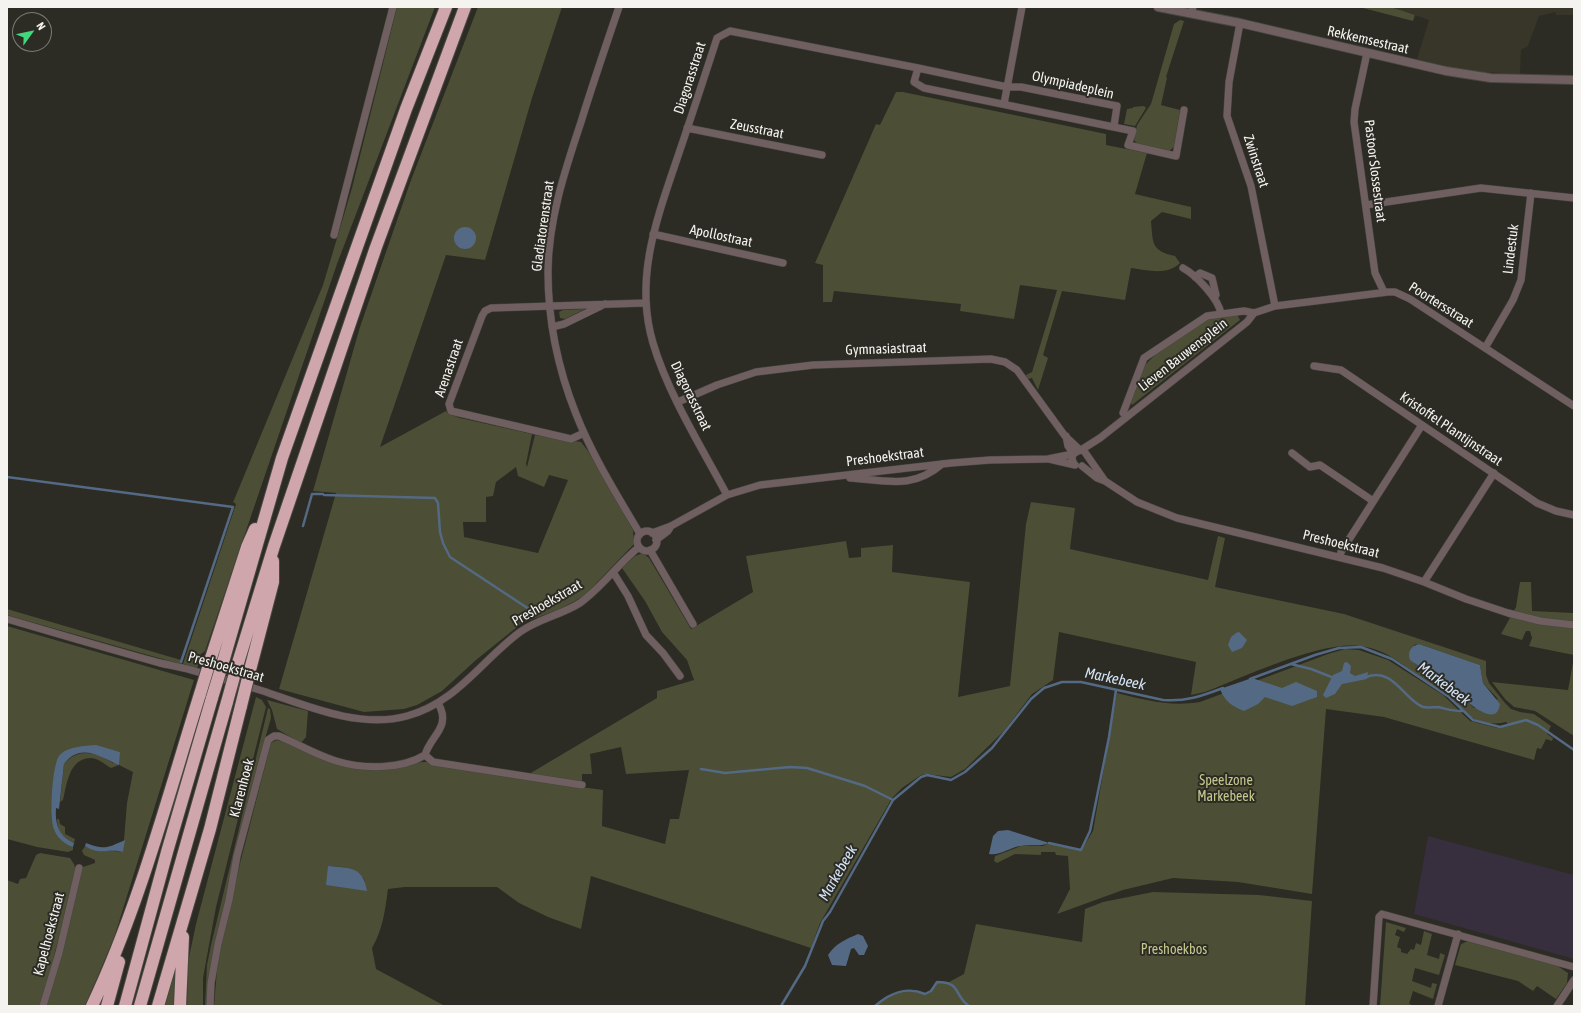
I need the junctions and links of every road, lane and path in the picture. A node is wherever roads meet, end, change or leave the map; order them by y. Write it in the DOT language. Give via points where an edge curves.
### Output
graph roads {
  1 [pos="392,7"];
  2 [pos="446,7"];
  3 [pos="465,7"];
  4 [pos="619,7"];
  5 [pos="1022,7"];
  6 [pos="1158,7"];
  7 [pos="1192,10"];
  8 [pos="1240,23"];
  9 [pos="1368,53"];
  10 [pos="918,68"];
  11 [pos="1574,80"];
  12 [pos="1007,87"];
  13 [pos="1004,104"];
  14 [pos="1184,110"];
  15 [pos="1114,126"];
  16 [pos="687,128"];
  17 [pos="822,155"];
  18 [pos="1531,193"];
  19 [pos="1574,198"];
  20 [pos="1366,205"];
  21 [pos="653,234"];
  22 [pos="334,235"];
  23 [pos="783,263"];
  24 [pos="1182,268"];
  25 [pos="1195,277"];
  26 [pos="1384,292"];
  27 [pos="1214,298"];
  28 [pos="645,303"];
  29 [pos="607,304"];
  30 [pos="549,305"];
  31 [pos="1274,306"];
  32 [pos="1254,313"];
  33 [pos="1221,314"];
  34 [pos="552,327"];
  35 [pos="1485,348"];
  36 [pos="1314,366"];
  37 [pos="678,402"];
  38 [pos="1574,406"];
  39 [pos="1126,416"];
  40 [pos="1422,425"];
  41 [pos="584,433"];
  42 [pos="1100,438"];
  43 [pos="1077,452"];
  44 [pos="1292,453"];
  45 [pos="1088,457"];
  46 [pos="1048,459"];
  47 [pos="942,464"];
  48 [pos="1074,464"];
  49 [pos="1082,466"];
  50 [pos="1494,473"];
  51 [pos="832,477"];
  52 [pos="1105,481"];
  53 [pos="270,493"];
  54 [pos="727,495"];
  55 [pos="1373,501"];
  56 [pos="1574,515"];
  57 [pos="671,526"];
  58 [pos="652,533"];
  59 [pos="640,534"];
  60 [pos="656,540"];
  61 [pos="274,546"];
  62 [pos="639,547"];
  63 [pos="650,550"];
  64 [pos="1340,556"];
  65 [pos="613,572"];
  66 [pos="1424,582"];
  67 [pos="7,619"];
  68 [pos="693,624"];
  69 [pos="1574,625"];
  70 [pos="680,676"];
  71 [pos="438,703"];
  72 [pos="426,755"];
  73 [pos="582,785"];
  74 [pos="79,868"];
  75 [pos="141,879"];
  76 [pos="185,920"];
  77 [pos="1458,934"];
  78 [pos="1574,967"];
  79 [pos="1574,980"];
  80 [pos="43,1006"];
  81 [pos="92,1006"];
  82 [pos="107,1006"];
  83 [pos="125,1006"];
  84 [pos="140,1006"];
  85 [pos="158,1006"];
  86 [pos="180,1006"];
  87 [pos="210,1006"];
  88 [pos="1373,1006"];
  89 [pos="1438,1006"];
  90 [pos="1557,1006"];
  1 -- 22 [label="street"];
  2 -- 53 [label="highway" via="406,109"];
  3 -- 61 [label="highway" via="376,247"];
  4 -- 30 [label="street, Gladiatorenstraat" via="558,199 549,255"];
  5 -- 12 [label="street"];
  6 -- 7 [label="street, Rekkemsestraat"];
  7 -- 8 [label="street, Rekkemsestraat"];
  8 -- 9 [label="street, Rekkemsestraat"];
  8 -- 31 [label="street, Zwinstraat" via="1229,82 1227,116 1252,186"];
  9 -- 11 [label="street, Rekkemsestraat" via="1473,76"];
  9 -- 20 [label="street, Pastoor Slossestraat" via="1354,122"];
  10 -- 12 [label="street, Olympiadeplein"];
  10 -- 13 [label="street" via="914,82 918,86"];
  10 -- 16 [label="street, Diagorasstraat" via="730,31 717,38"];
  12 -- 13 [label="street"];
  12 -- 15 [label="street, Olympiadeplein" via="1021,87 1117,106"];
  13 -- 15 [label="street"];
  14 -- 15 [label="street" via="1176,156 1128,145 1132,130"];
  16 -- 17 [label="street, Zeusstraat"];
  16 -- 21 [label="street, Diagorasstraat"];
  18 -- 19 [label="street"];
  18 -- 20 [label="street" via="1481,188"];
  18 -- 35 [label="street, Lindestuk" via="1521,280 1513,300"];
  20 -- 26 [label="street, Pastoor Slossestraat" via="1375,273"];
  21 -- 23 [label="street, Apollostraat"];
  21 -- 28 [label="street, Diagorasstraat" via="648,252"];
  24 -- 25 [label="street, Lieven Bauwensplein"];
  25 -- 27 [label="street, Lieven Bauwensplein"];
  25 -- 27 [label="street, Lieven Bauwensplein" via="1200,273 1212,278 1216,295"];
  26 -- 31 [label="street, Poortersstraat"];
  26 -- 35 [label="street, Poortersstraat" via="1395,292 1410,299"];
  27 -- 33 [label="street, Lieven Bauwensplein"];
  28 -- 29 [label="street"];
  28 -- 37 [label="street, Diagorasstraat" via="653,343"];
  29 -- 30 [label="street"];
  29 -- 34 [label="street"];
  30 -- 34 [label="street, Gladiatorenstraat"];
  30 -- 41 [label="street, Arenastraat" via="491,308 485,311 449,407 454,412 571,439"];
  31 -- 32 [label="street, Lieven Bauwensplein"];
  32 -- 33 [label="street, Lieven Bauwensplein" via="1244,311"];
  32 -- 39 [label="street, Lieven Bauwensplein" via="1247,322"];
  33 -- 39 [label="street, Lieven Bauwensplein" via="1207,316 1144,358 1126,403 1123,413"];
  34 -- 41 [label="street, Gladiatorenstraat" via="567,388"];
  35 -- 38 [label="street, Poortersstraat"];
  36 -- 40 [label="street, Kristoffel Plantijnstraat" via="1341,370"];
  37 -- 43 [label="street, Gymnasiastraat" via="756,372 813,364 991,359 1005,362 1017,370 1066,436 1068,446"];
  37 -- 54 [label="street, Diagorasstraat"];
  39 -- 42 [label="street, Lieven Bauwensplein"];
  40 -- 50 [label="street, Kristoffel Plantijnstraat"];
  40 -- 55 [label="street"];
  41 -- 59 [label="street, Gladiatorenstraat"];
  42 -- 43 [label="street, Lieven Bauwensplein"];
  42 -- 45 [label="street, Lieven Bauwensplein"];
  43 -- 45 [label="street"];
  43 -- 46 [label="street, Preshoekstraat"];
  43 -- 48 [label="street" via="1072,459"];
  44 -- 55 [label="street" via="1310,467 1320,465"];
  45 -- 49 [label="street" via="1088,461"];
  45 -- 52 [label="street, Preshoekstraat"];
  46 -- 47 [label="street, Preshoekstraat"];
  46 -- 48 [label="street, Preshoekstraat"];
  47 -- 51 [label="street, Preshoekstraat"];
  47 -- 51 [label="street, Preshoekstraat" via="930,474 916,480 896,482"];
  48 -- 49 [label="street"];
  49 -- 52 [label="street, Preshoekstraat"];
  50 -- 56 [label="street, Kristoffel Plantijnstraat" via="1537,503"];
  50 -- 66 [label="street"];
  51 -- 54 [label="street, Preshoekstraat" via="760,485"];
  52 -- 64 [label="street, Preshoekstraat" via="1137,502 1177,518"];
  53 -- 75 [label="highway, bridge" via="247,547"];
  53 -- 83 [label="highway, bridge" via="249,575 167,852"];
  54 -- 57 [label="street, Preshoekstraat"];
  55 -- 64 [label="street"];
  57 -- 58 [label="street, Preshoekstraat"];
  57 -- 60 [label="street, Preshoekstraat"];
  58 -- 59 [label="street" via="646,531"];
  58 -- 60 [label="street"];
  59 -- 62 [label="street" via="637,540"];
  60 -- 63 [label="street" via="655,546"];
  61 -- 76 [label="highway, bridge" via="273,582"];
  61 -- 84 [label="highway, bridge"];
  62 -- 63 [label="street"];
  62 -- 65 [label="street, Preshoekstraat"];
  63 -- 68 [label="street"];
  64 -- 66 [label="street, Preshoekstraat"];
  65 -- 70 [label="street" via="628,596 646,635"];
  65 -- 71 [label="street, Preshoekstraat" via="580,602 521,631 460,688"];
  66 -- 69 [label="street, Preshoekstraat" via="1508,613 1540,621"];
  67 -- 71 [label="street, Preshoekstraat" via="350,716 377,720 397,718"];
  71 -- 72 [label="street" via="443,716 442,725"];
  72 -- 73 [label="street" via="433,762"];
  72 -- 87 [label="street, Klarenhoek" via="401,764 358,764 332,759 279,736 268,740 237,856 218,944"];
  74 -- 80 [label="street, Kapelhoekstraat"];
  75 -- 81 [label="highway" via="107,974"];
  75 -- 82 [label="highway"];
  76 -- 85 [label="highway"];
  76 -- 86 [label="highway"];
  77 -- 78 [label="street"];
  77 -- 88 [label="street" via="1382,914 1379,917"];
  77 -- 89 [label="street"];
  79 -- 90 [label="street"];
}
